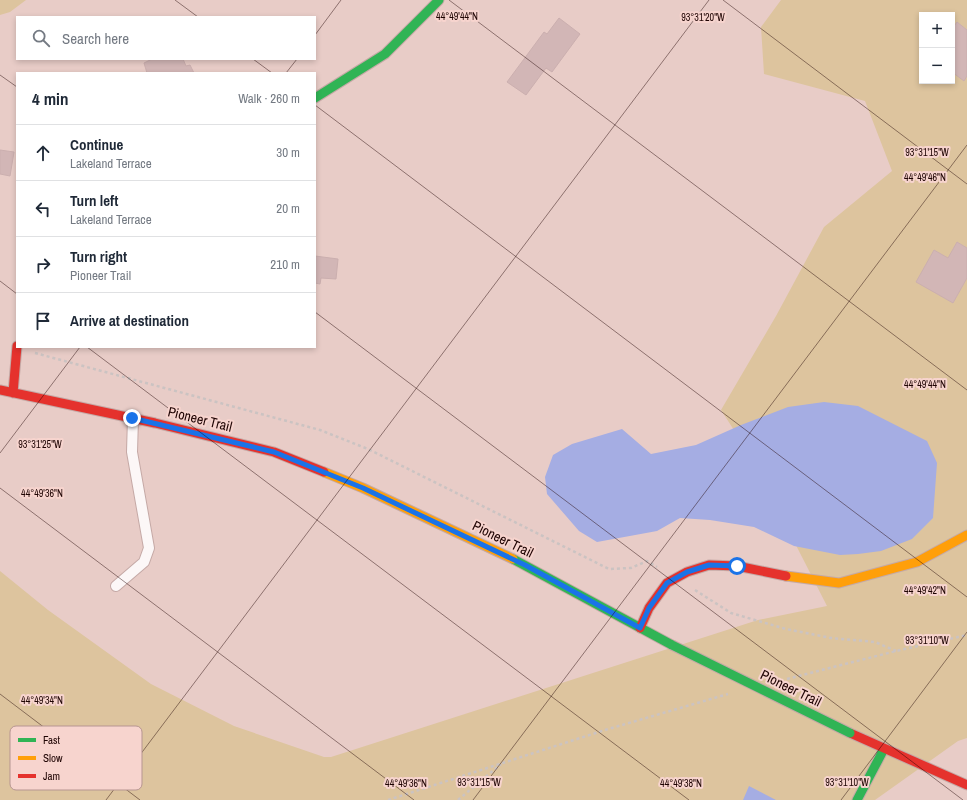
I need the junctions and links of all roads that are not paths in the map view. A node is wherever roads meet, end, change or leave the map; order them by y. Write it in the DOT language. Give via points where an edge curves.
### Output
graph roads {
  1 [pos="439,0"];
  2 [pos="316,97"];
  3 [pos="17,348"];
  4 [pos="0,390"];
  5 [pos="13,393"];
  6 [pos="132,418"];
  7 [pos="967,535"];
  8 [pos="116,586"];
  9 [pos="640,628"];
  10 [pos="884,749"];
  11 [pos="967,785"];
  12 [pos="857,800"];
  1 -- 2 [label="main road" via="385,54"];
  3 -- 5 [label="main road"];
  4 -- 5 [label="main road, Pioneer Trail"];
  5 -- 6 [label="main road, Pioneer Trail"];
  6 -- 8 [label="lane" via="132,452 149,548 144,562"];
  6 -- 9 [label="main road, Pioneer Trail" via="274,452 363,488 525,565"];
  7 -- 9 [label="main road" via="917,562 839,583 737,566 709,565 687,572 667,583 649,608"];
  9 -- 10 [label="main road, Pioneer Trail, bridge"];
  10 -- 11 [label="main road, Pioneer Trail"];
  10 -- 12 [label="main road"];
}
